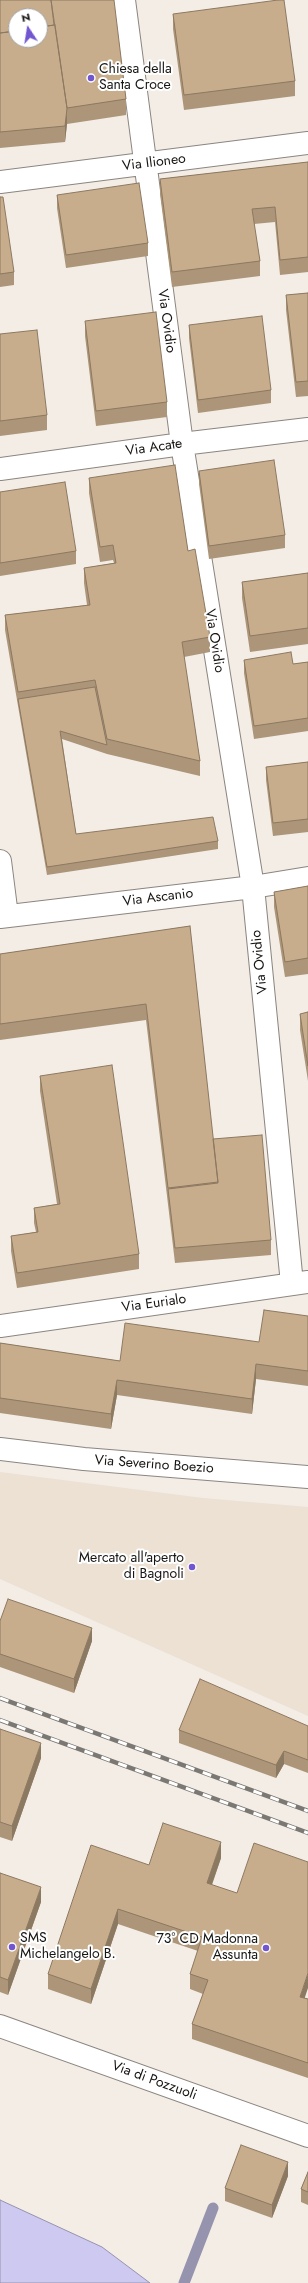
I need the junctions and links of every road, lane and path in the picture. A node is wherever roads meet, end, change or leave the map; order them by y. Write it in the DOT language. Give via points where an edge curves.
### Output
graph roads {
  1 [pos="124,0"];
  2 [pos="308,143"];
  3 [pos="145,165"];
  4 [pos="0,182"];
  5 [pos="308,429"];
  6 [pos="182,444"];
  7 [pos="0,469"];
  8 [pos="0,860"];
  9 [pos="308,878"];
  10 [pos="253,887"];
  11 [pos="3,916"];
  12 [pos="300,1283"];
  13 [pos="0,1326"];
  14 [pos="0,1449"];
  15 [pos="308,1476"];
  16 [pos="0,2026"];
  17 [pos="308,2136"];
  1 -- 3 [label="street, Via Ovidio"];
  2 -- 3 [label="street, Via Ilioneo"];
  3 -- 4 [label="street, Via Ilioneo"];
  3 -- 6 [label="street, Via Ovidio"];
  5 -- 6 [label="street, Via Acate"];
  6 -- 7 [label="street, Via Acate"];
  6 -- 10 [label="street, Via Ovidio"];
  8 -- 11 [label="street"];
  9 -- 10 [label="street, Via Ascanio"];
  10 -- 11 [label="street, Via Ascanio"];
  10 -- 12 [label="street, Via Ovidio"];
  12 -- 13 [label="street, Via Eurialo"];
  14 -- 15 [label="street, Via Severino Boezio" via="84,1459"];
  16 -- 17 [label="street, Via di Pozzuoli"];
}
